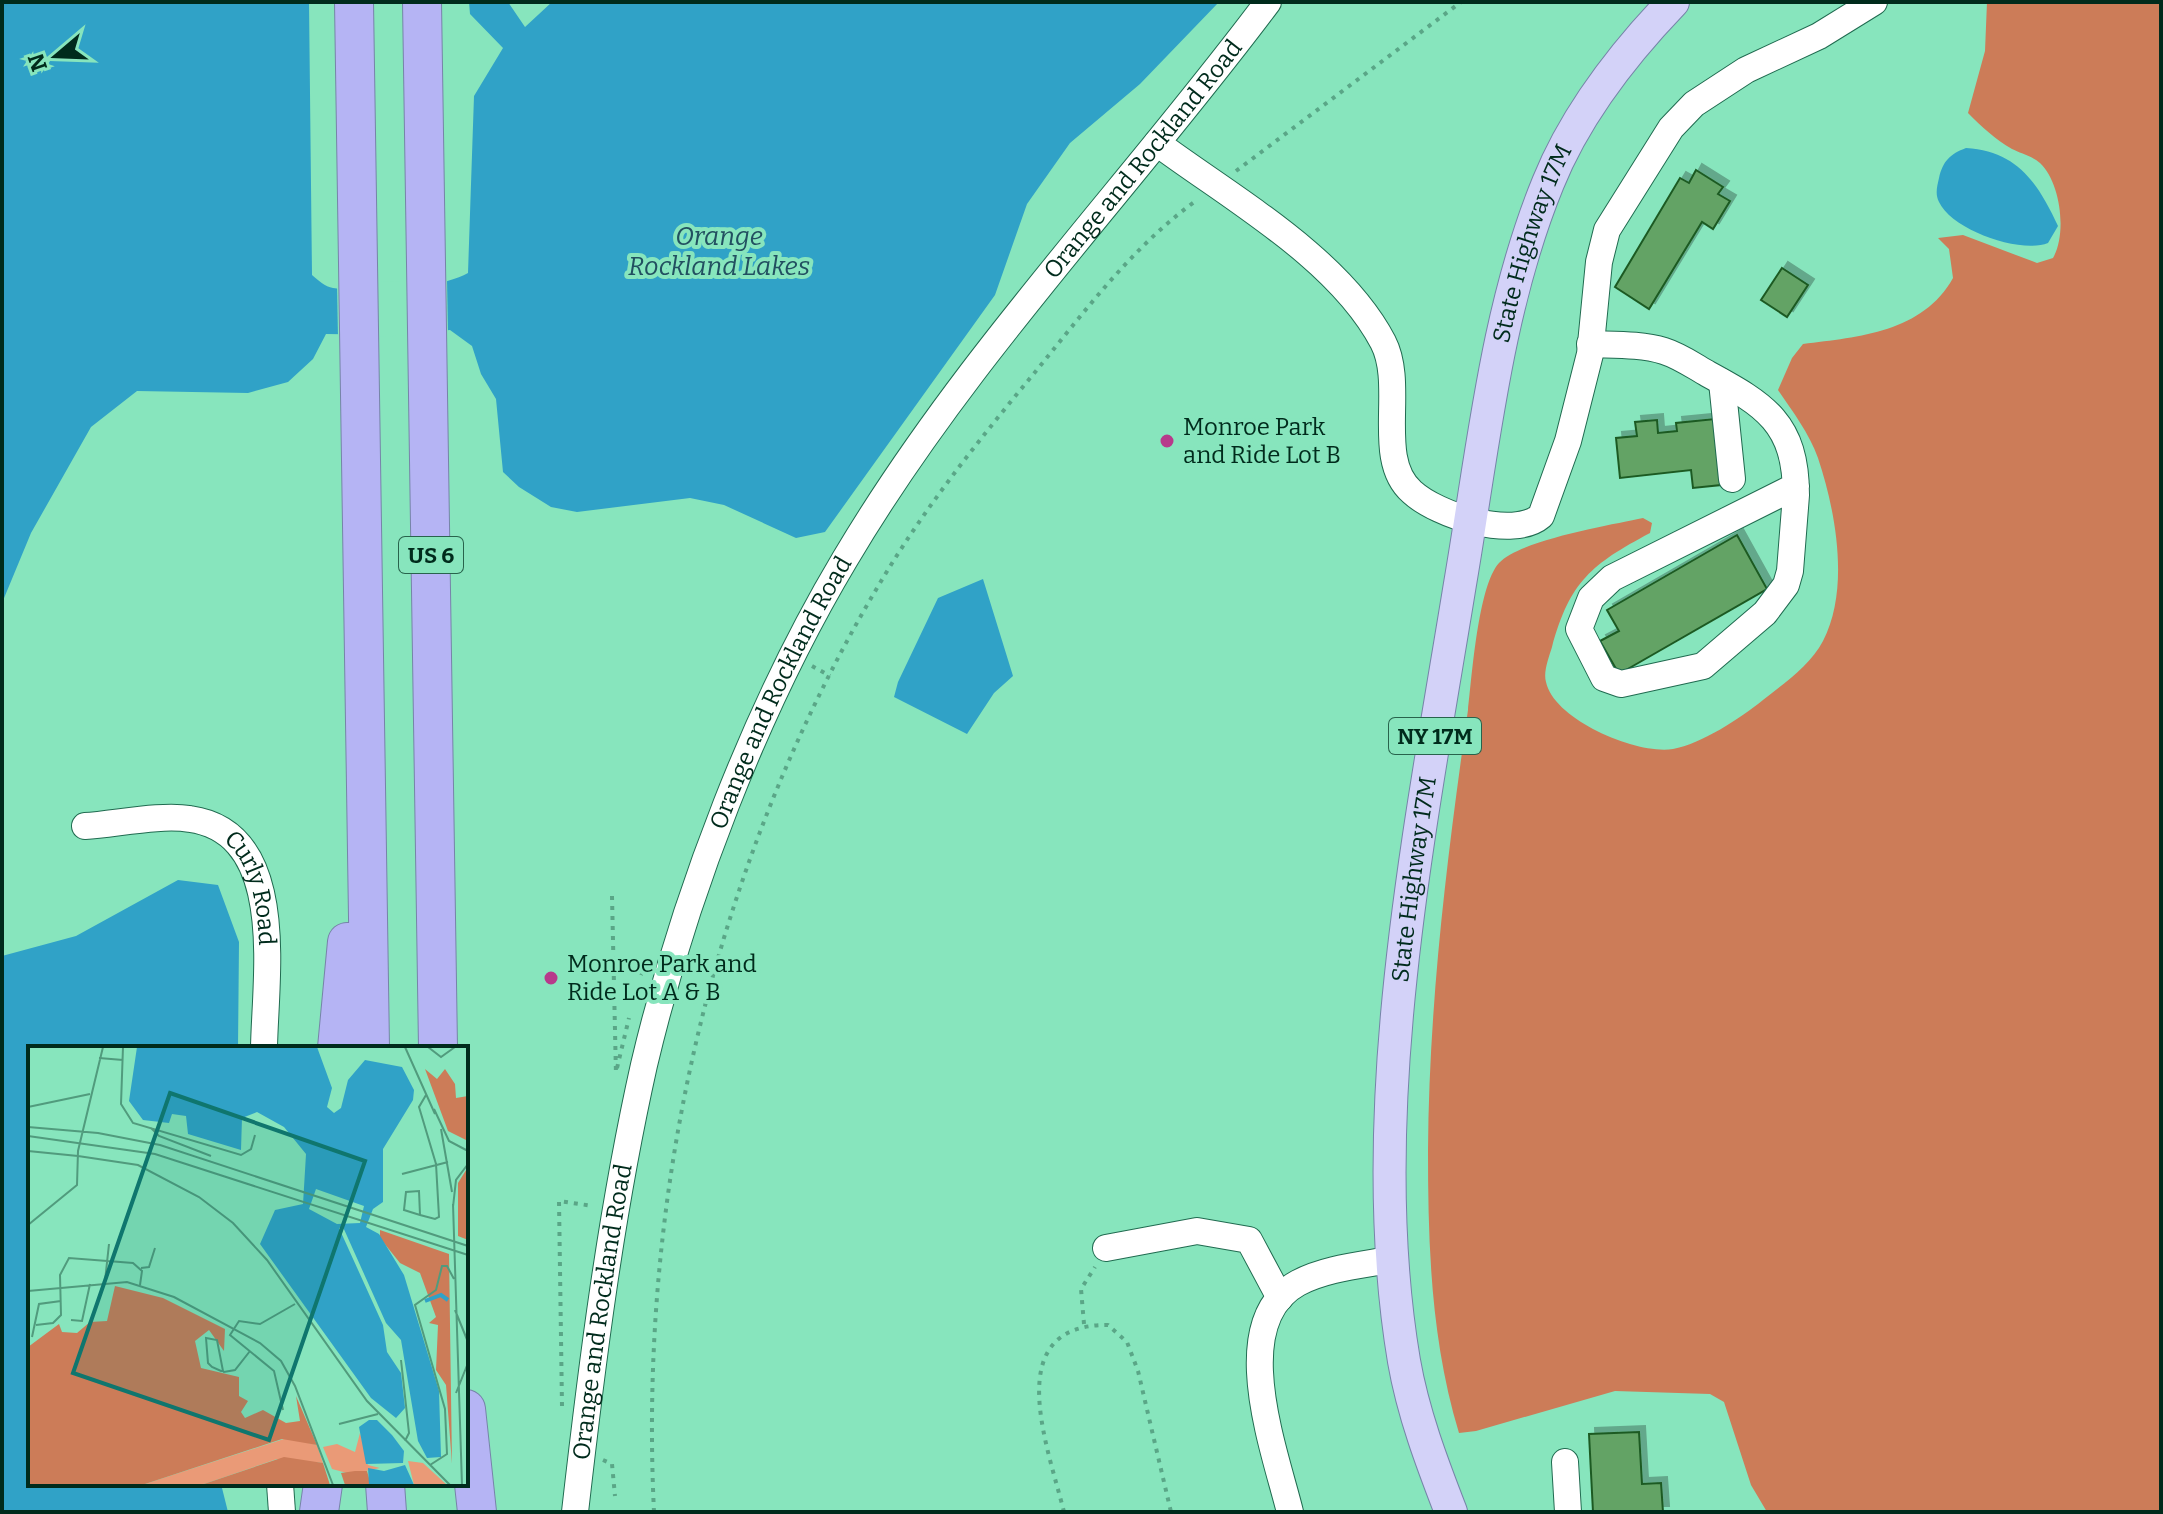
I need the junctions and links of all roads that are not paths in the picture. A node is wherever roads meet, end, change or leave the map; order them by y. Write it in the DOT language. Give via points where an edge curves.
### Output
graph roads {
  1 [pos="354,2"];
  2 [pos="422,2"];
  3 [pos="1268,2"];
  4 [pos="1673,2"];
  5 [pos="1874,2"];
  6 [pos="1157,143"];
  7 [pos="1590,344"];
  8 [pos="1722,382"];
  9 [pos="1732,479"];
  10 [pos="1796,486"];
  11 [pos="1470,521"];
  12 [pos="365,721"];
  13 [pos="85,826"];
  14 [pos="264,1046"];
  15 [pos="337,1046"];
  16 [pos="370,1046"];
  17 [pos="438,1046"];
  18 [pos="1106,1248"];
  19 [pos="1394,1259"];
  20 [pos="1280,1298"];
  21 [pos="468,1428"];
  22 [pos="1565,1462"];
  23 [pos="280,1486"];
  24 [pos="323,1486"];
  25 [pos="385,1486"];
  26 [pos="452,1486"];
  27 [pos="282,1512"];
  28 [pos="319,1512"];
  29 [pos="387,1512"];
  30 [pos="454,1512"];
  31 [pos="477,1512"];
  32 [pos="575,1512"];
  33 [pos="1290,1512"];
  34 [pos="1449,1512"];
  35 [pos="1568,1512"];
  1 -- 12 [label="highway"];
  2 -- 17 [label="highway, US 6"];
  3 -- 6 [label="street, Orange and Rockland Road"];
  4 -- 11 [label="main road, State Highway 17M / NY 17M" via="1587,109 1549,181 1511,293"];
  5 -- 7 [label="street" via="1819,36 1746,70 1694,104 1671,128 1607,230"];
  6 -- 11 [label="street" via="1296,244 1352,300 1383,342 1389,363 1398,476 1412,493"];
  6 -- 32 [label="street, Orange and Rockland Road" via="920,444 819,603 743,767 688,915 644,1066 610,1253"];
  7 -- 8 [label="street" via="1668,352"];
  7 -- 11 [label="street" via="1568,441 1541,516 1516,527"];
  8 -- 9 [label="street"];
  8 -- 10 [label="street" via="1759,402 1772,416 1792,454"];
  10 -- 10 [label="street" via="1790,571 1765,613 1703,666 1621,684 1604,678 1579,629 1584,609 1600,589 1634,566"];
  11 -- 19 [label="main road, State Highway 17M / NY 17M" via="1398,999 1391,1139"];
  12 -- 15 [label="highway" via="349,846"];
  12 -- 16 [label="highway"];
  13 -- 14 [label="street, Curly Road" via="189,818 220,828 242,845 257,875 265,914"];
  18 -- 20 [label="street" via="1197,1231 1249,1240"];
  19 -- 20 [label="street" via="1317,1275"];
  19 -- 34 [label="main road, State Highway 17M / NY 17M" via="1404,1362"];
  20 -- 33 [label="street" via="1260,1331 1259,1362"];
  21 -- 31 [label="highway"];
  22 -- 35 [label="street"];
  23 -- 27 [label="street"];
  24 -- 28 [label="highway"];
  25 -- 29 [label="highway"];
  26 -- 30 [label="highway"];
}
